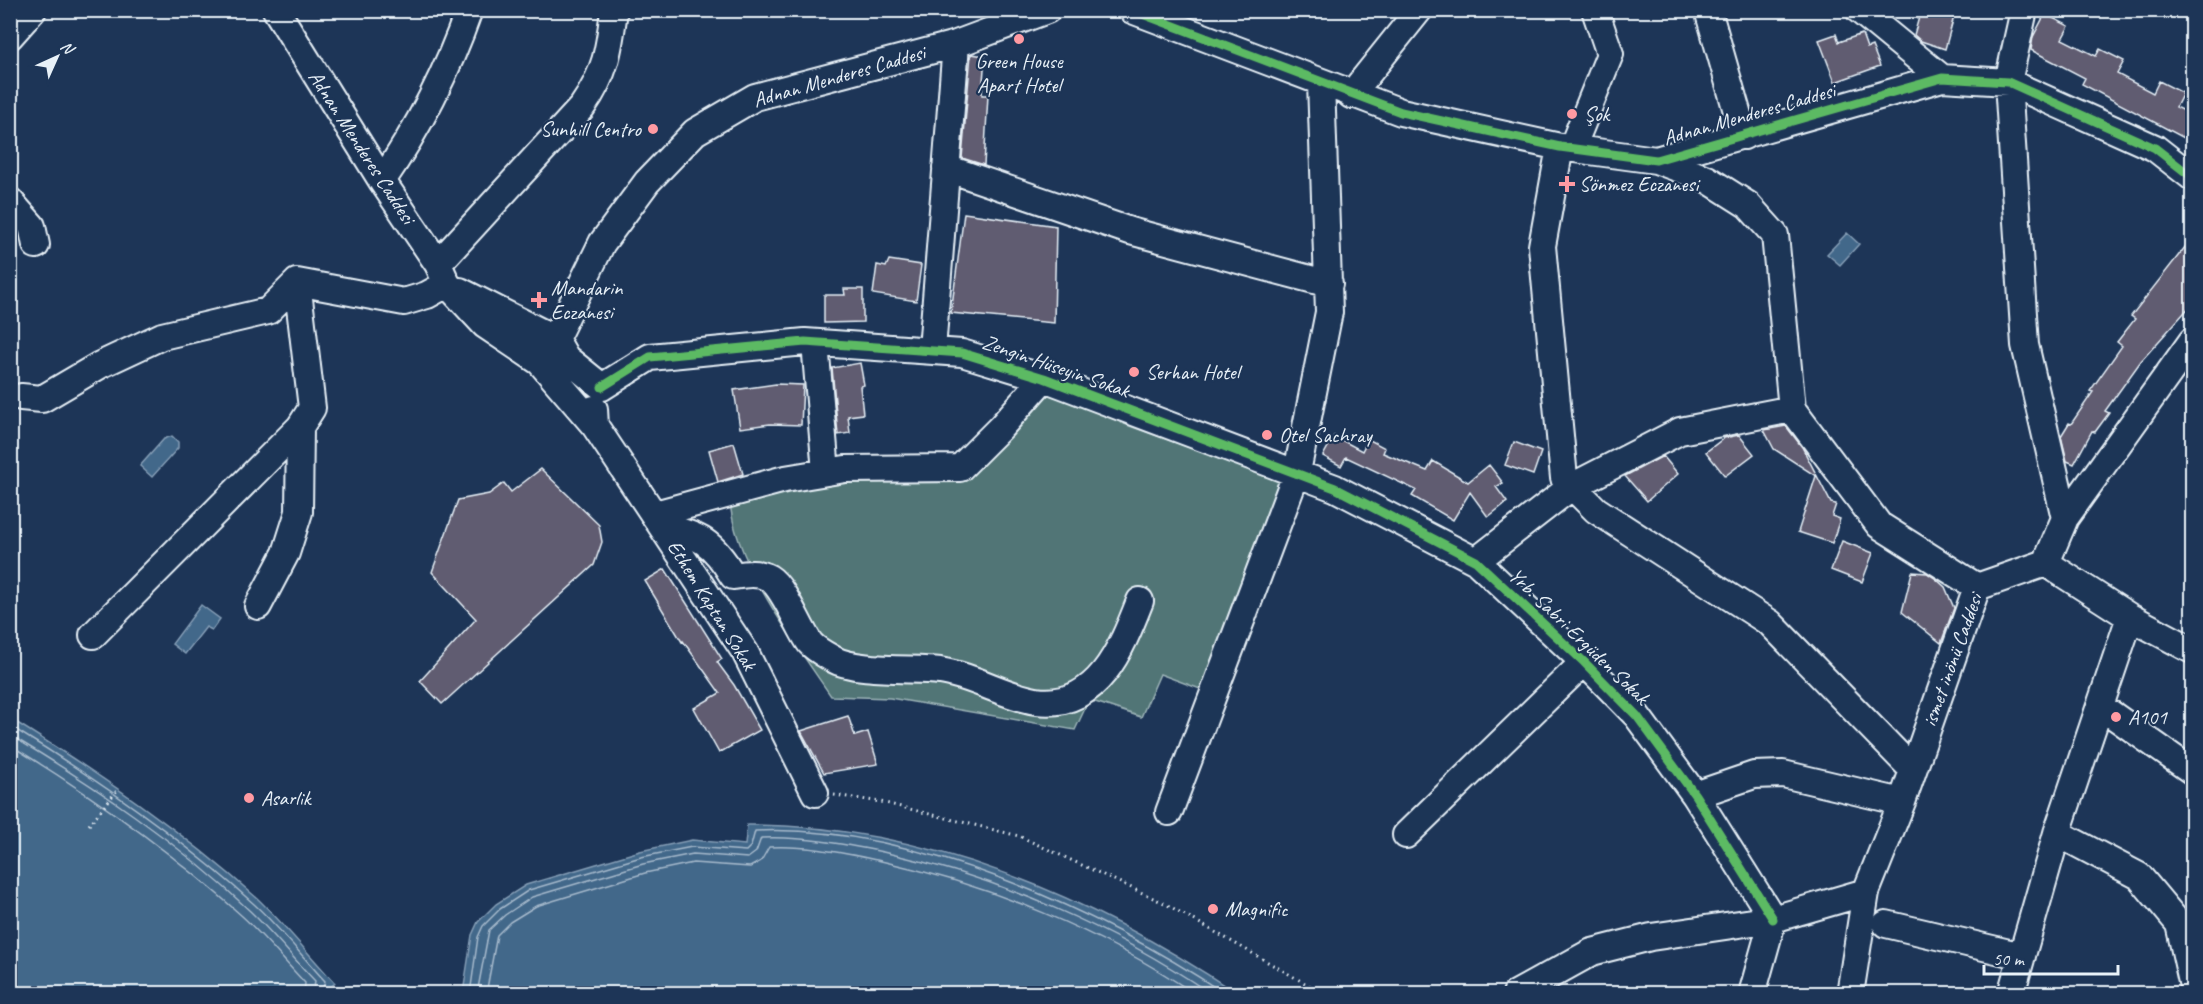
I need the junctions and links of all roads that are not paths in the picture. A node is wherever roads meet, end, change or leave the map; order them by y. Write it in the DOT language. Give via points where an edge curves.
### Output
graph roads {
  1 [pos="33,10"];
  2 [pos="276,10"];
  3 [pos="469,10"];
  4 [pos="614,10"];
  5 [pos="1047,10"];
  6 [pos="1132,10"];
  7 [pos="1419,10"];
  8 [pos="1595,10"];
  9 [pos="1708,10"];
  10 [pos="1859,10"];
  11 [pos="2024,10"];
  12 [pos="10,36"];
  13 [pos="956,44"];
  14 [pos="1942,78"];
  15 [pos="2008,82"];
  16 [pos="1321,83"];
  17 [pos="1351,94"];
  18 [pos="1744,136"];
  19 [pos="1566,148"];
  20 [pos="1656,160"];
  21 [pos="946,168"];
  22 [pos="2193,177"];
  23 [pos="382,181"];
  24 [pos="10,201"];
  25 [pos="36,245"];
  26 [pos="442,274"];
  27 [pos="297,282"];
  28 [pos="1329,284"];
  29 [pos="555,339"];
  30 [pos="2193,341"];
  31 [pos="815,343"];
  32 [pos="932,350"];
  33 [pos="540,362"];
  34 [pos="1044,378"];
  35 [pos="602,387"];
  36 [pos="21,397"];
  37 [pos="1792,409"];
  38 [pos="595,426"];
  39 [pos="300,427"];
  40 [pos="826,472"];
  41 [pos="1297,472"];
  42 [pos="1571,487"];
  43 [pos="2065,518"];
  44 [pos="658,521"];
  45 [pos="1476,561"];
  46 [pos="2046,563"];
  47 [pos="1977,587"];
  48 [pos="1140,600"];
  49 [pos="258,606"];
  50 [pos="2130,617"];
  51 [pos="93,635"];
  52 [pos="2193,650"];
  53 [pos="1584,662"];
  54 [pos="2100,706"];
  55 [pos="1912,769"];
  56 [pos="2193,771"];
  57 [pos="815,793"];
  58 [pos="1695,795"];
  59 [pos="1902,802"];
  60 [pos="1169,812"];
  61 [pos="2057,833"];
  62 [pos="1406,835"];
  63 [pos="1866,892"];
  64 [pos="1773,919"];
  65 [pos="2186,919"];
  66 [pos="1886,924"];
  67 [pos="2022,956"];
  68 [pos="2193,982"];
  69 [pos="1516,993"];
  70 [pos="1752,993"];
  71 [pos="1850,993"];
  72 [pos="2011,993"];
  1 -- 12 [label="street"];
  2 -- 23 [label="street, Adnan Menderes Caddesi"];
  3 -- 23 [label="street" via="407,145"];
  4 -- 26 [label="street" via="606,63 597,85"];
  5 -- 13 [label="street, Adnan Menderes Caddesi"];
  6 -- 16 [label="street, Adnan Menderes Caddesi"];
  7 -- 17 [label="street"];
  8 -- 19 [label="street" via="1610,54"];
  9 -- 18 [label="street"];
  10 -- 14 [label="street"];
  11 -- 15 [label="street"];
  13 -- 21 [label="street"];
  13 -- 29 [label="street, Adnan Menderes Caddesi" via="754,97 695,132 647,182 602,243"];
  14 -- 15 [label="street, Adnan Menderes Caddesi"];
  14 -- 18 [label="street, Adnan Menderes Caddesi"];
  15 -- 22 [label="street, Adnan Menderes Caddesi" via="2155,148"];
  15 -- 43 [label="street" via="2025,345"];
  16 -- 17 [label="street, Adnan Menderes Caddesi"];
  16 -- 28 [label="street"];
  17 -- 19 [label="street, Adnan Menderes Caddesi" via="1401,112"];
  18 -- 20 [label="street, Adnan Menderes Caddesi"];
  19 -- 20 [label="street, Adnan Menderes Caddesi"];
  19 -- 42 [label="street" via="1542,246 1564,478"];
  20 -- 37 [label="street" via="1728,192 1748,205 1775,235"];
  21 -- 28 [label="street" via="1130,231"];
  21 -- 32 [label="street"];
  23 -- 26 [label="street, Adnan Menderes Caddesi"];
  24 -- 25 [label="street" via="32,226"];
  26 -- 27 [label="street" via="427,295 404,302"];
  26 -- 29 [label="street"];
  26 -- 33 [label="street, Ethem Kaptan Sokak" via="485,325"];
  27 -- 36 [label="street" via="268,311 162,336 100,365 42,399"];
  27 -- 39 [label="street" via="312,408"];
  28 -- 41 [label="street" via="1329,312"];
  29 -- 33 [label="street, Adnan Menderes Caddesi"];
  29 -- 35 [label="street" via="566,358"];
  30 -- 43 [label="street"];
  31 -- 32 [label="street, Zengin Hüseyin Sokak"];
  31 -- 35 [label="street, Zengin Hüseyin Sokak" via="650,357"];
  31 -- 40 [label="street"];
  32 -- 34 [label="street, Zengin Hüseyin Sokak" via="962,353"];
  33 -- 38 [label="street, Ethem Kaptan Sokak"];
  34 -- 40 [label="street" via="960,468"];
  34 -- 41 [label="street, Zengin Hüseyin Sokak"];
  35 -- 38 [label="street" via="594,403"];
  37 -- 42 [label="street" via="1680,431"];
  37 -- 47 [label="street" via="1879,525"];
  38 -- 44 [label="street, Ethem Kaptan Sokak"];
  39 -- 49 [label="street" via="299,512 286,553"];
  39 -- 51 [label="street"];
  40 -- 44 [label="street" via="785,479"];
  41 -- 45 [label="street, Zengin Hüseyin Sokak"];
  41 -- 60 [label="street"];
  42 -- 45 [label="street"];
  42 -- 55 [label="street" via="1596,510 1770,623"];
  43 -- 46 [label="street"];
  44 -- 48 [label="street" via="711,544 734,576 754,573 770,579 811,644 835,661 946,672 1035,701 1056,701 1083,693 1103,676 1119,652"];
  44 -- 57 [label="street, Ethem Kaptan Sokak" via="745,652"];
  45 -- 53 [label="street, Yrb. Sabri Ergüden Sokak"];
  46 -- 47 [label="street, ismet inönü Caddesi"];
  46 -- 50 [label="street"];
  47 -- 55 [label="street, ismet inönü Caddesi"];
  50 -- 52 [label="street"];
  50 -- 54 [label="street"];
  53 -- 58 [label="street, Yrb. Sabri Ergüden Sokak" via="1636,716"];
  53 -- 62 [label="street"];
  54 -- 56 [label="street"];
  54 -- 61 [label="street"];
  55 -- 59 [label="street, ismet inönü Caddesi"];
  58 -- 59 [label="street" via="1754,775 1783,774"];
  58 -- 64 [label="street, Yrb. Sabri Ergüden Sokak"];
  59 -- 63 [label="street, ismet inönü Caddesi"];
  61 -- 65 [label="street" via="2139,876"];
  61 -- 67 [label="street"];
  63 -- 64 [label="street"];
  63 -- 71 [label="street, ismet inönü Caddesi"];
  64 -- 69 [label="street" via="1651,937 1592,952"];
  64 -- 70 [label="street"];
  65 -- 68 [label="street"];
  66 -- 67 [label="street"];
  67 -- 72 [label="street"];
}
